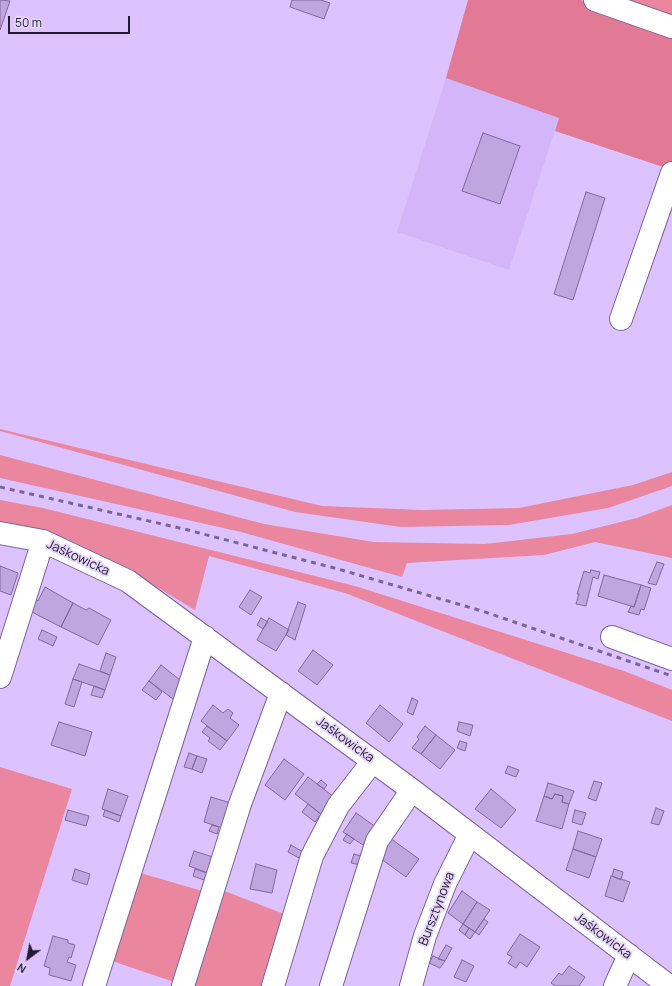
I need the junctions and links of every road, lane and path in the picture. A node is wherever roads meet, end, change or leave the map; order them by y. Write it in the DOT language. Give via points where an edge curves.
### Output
graph roads {
  1 [pos="595,0"];
  2 [pos="672,27"];
  3 [pos="672,173"];
  4 [pos="621,319"];
  5 [pos="0,533"];
  6 [pos="43,541"];
  7 [pos="205,637"];
  8 [pos="612,637"];
  9 [pos="672,659"];
  10 [pos="0,677"];
  11 [pos="281,693"];
  12 [pos="373,761"];
  13 [pos="412,790"];
  14 [pos="470,834"];
  15 [pos="629,955"];
  16 [pos="94,986"];
  17 [pos="183,986"];
  18 [pos="273,986"];
  19 [pos="331,986"];
  20 [pos="411,986"];
  21 [pos="615,986"];
  22 [pos="669,986"];
  1 -- 2 [label="street"];
  3 -- 4 [label="street"];
  5 -- 6 [label="street, Jaśkowicka"];
  6 -- 7 [label="street, Jaśkowicka" via="128,581"];
  6 -- 10 [label="street"];
  7 -- 11 [label="street, Jaśkowicka"];
  7 -- 16 [label="street"];
  8 -- 9 [label="street"];
  11 -- 12 [label="street, Jaśkowicka"];
  11 -- 17 [label="street" via="240,804"];
  12 -- 13 [label="street, Jaśkowicka"];
  12 -- 18 [label="street" via="338,806 312,856"];
  13 -- 14 [label="street, Jaśkowicka"];
  13 -- 19 [label="street" via="377,841"];
  14 -- 15 [label="street, Jaśkowicka"];
  14 -- 20 [label="street, Bursztynowa" via="445,884"];
  15 -- 21 [label="street"];
  15 -- 22 [label="street, Jaśkowicka"];
}
